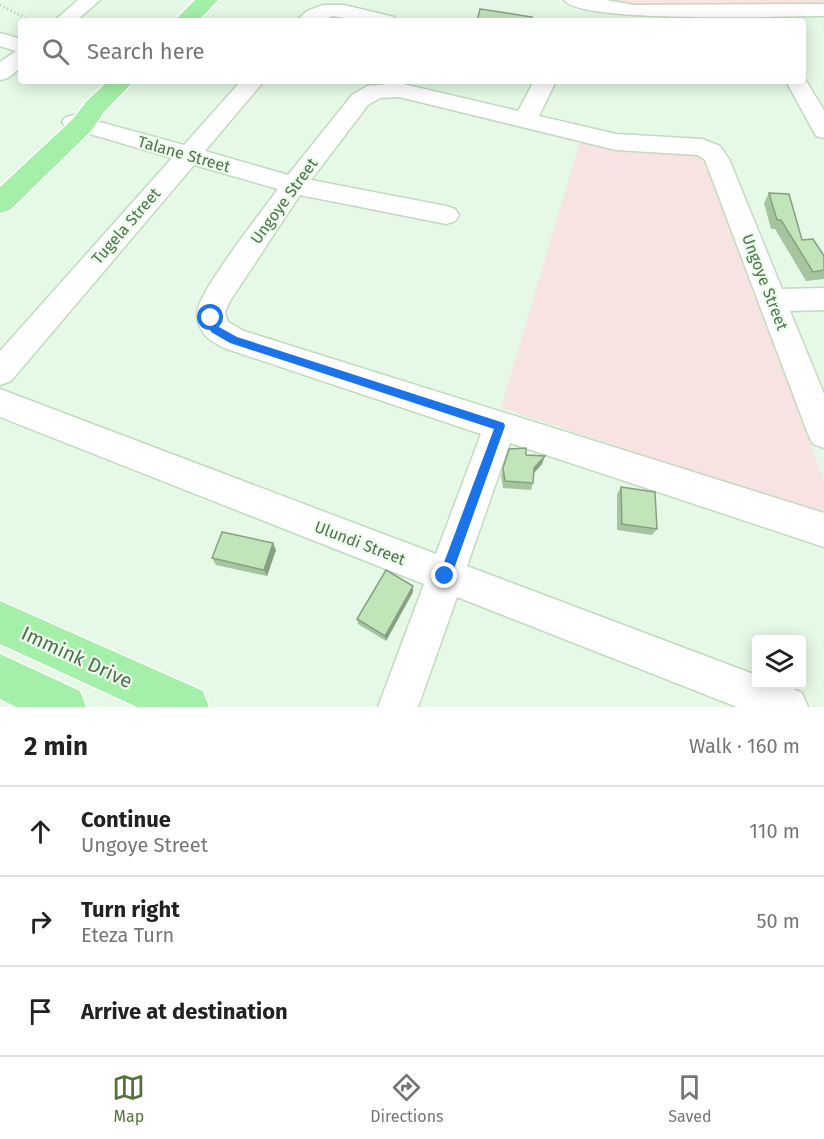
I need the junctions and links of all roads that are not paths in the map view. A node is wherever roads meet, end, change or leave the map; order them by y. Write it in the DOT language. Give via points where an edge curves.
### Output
graph roads {
  1 [pos="90,0"];
  2 [pos="207,0"];
  3 [pos="580,1"];
  4 [pos="824,10"];
  5 [pos="309,17"];
  6 [pos="68,18"];
  7 [pos="188,18"];
  8 [pos="373,18"];
  9 [pos="574,18"];
  10 [pos="0,39"];
  11 [pos="18,44"];
  12 [pos="18,58"];
  13 [pos="0,73"];
  14 [pos="119,84"];
  15 [pos="250,84"];
  16 [pos="543,84"];
  17 [pos="799,84"];
  18 [pos="83,118"];
  19 [pos="525,121"];
  20 [pos="824,131"];
  21 [pos="188,155"];
  22 [pos="294,185"];
  23 [pos="0,191"];
  24 [pos="0,203"];
  25 [pos="446,215"];
  26 [pos="824,299"];
  27 [pos="772,300"];
  28 [pos="0,372"];
  29 [pos="0,403"];
  30 [pos="500,426"];
  31 [pos="824,434"];
  32 [pos="824,530"];
  33 [pos="445,576"];
  34 [pos="0,622"];
  35 [pos="0,676"];
  36 [pos="64,707"];
  37 [pos="187,707"];
  38 [pos="398,707"];
  39 [pos="788,707"];
  1 -- 6 [label="street"];
  2 -- 7 [label="main road"];
  3 -- 4 [label="street" via="630,11"];
  3 -- 9 [label="street"];
  5 -- 8 [label="street" via="334,10"];
  10 -- 11 [label="street"];
  12 -- 13 [label="street"];
  14 -- 18 [label="main road"];
  15 -- 21 [label="street, Tugela Street"];
  16 -- 19 [label="street"];
  17 -- 20 [label="street"];
  18 -- 21 [label="street, Talane Street"];
  18 -- 23 [label="main road"];
  18 -- 24 [label="main road"];
  19 -- 22 [label="street, Ungoye Street" via="399,90 375,91 360,100"];
  19 -- 27 [label="street, Ungoye Street" via="616,142 691,146 712,152"];
  21 -- 22 [label="street, Talane Street"];
  21 -- 28 [label="street, Tugela Street"];
  22 -- 25 [label="street, Talane Street"];
  22 -- 30 [label="street, Ungoye Street" via="217,297 211,312 215,329 234,340"];
  26 -- 27 [label="street"];
  27 -- 31 [label="street, Ungoye Street"];
  29 -- 33 [label="street, Ulundi Street"];
  30 -- 32 [label="street, Ungoye Street"];
  30 -- 33 [label="street"];
  33 -- 38 [label="street"];
  33 -- 39 [label="street, Ulundi Street"];
  34 -- 37 [label="main road, Immink Drive"];
  35 -- 36 [label="main road"];
}
